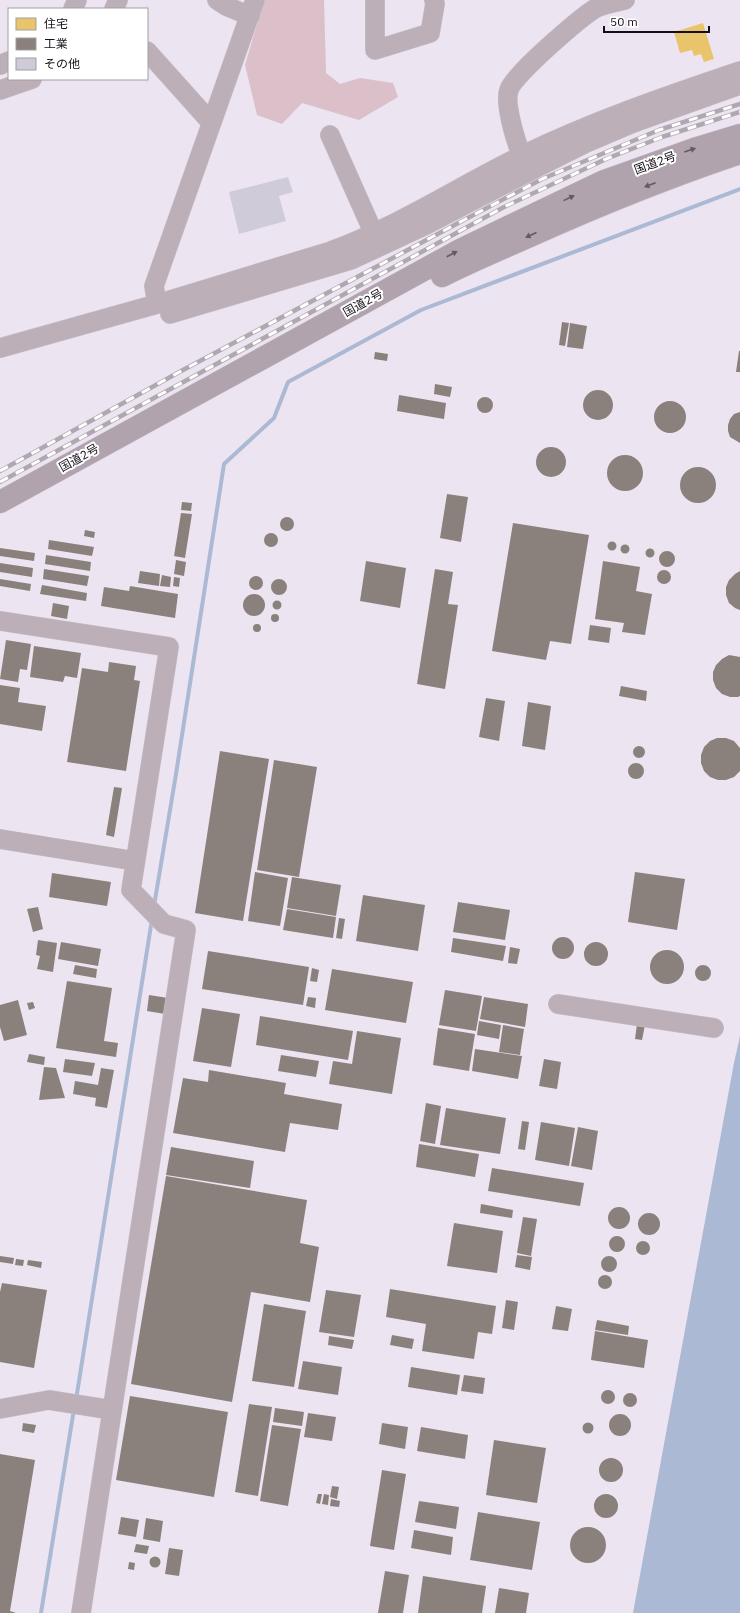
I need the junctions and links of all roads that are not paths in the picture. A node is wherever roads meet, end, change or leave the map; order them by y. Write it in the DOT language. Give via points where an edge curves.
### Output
graph roads {
  1 [pos="217,0"];
  2 [pos="375,0"];
  3 [pos="434,0"];
  4 [pos="625,0"];
  5 [pos="253,8"];
  6 [pos="148,52"];
  7 [pos="740,71"];
  8 [pos="29,80"];
  9 [pos="740,85"];
  10 [pos="0,90"];
  11 [pos="212,121"];
  12 [pos="330,134"];
  13 [pos="740,135"];
  14 [pos="740,153"];
  15 [pos="522,155"];
  16 [pos="374,234"];
  17 [pos="163,309"];
  18 [pos="0,348"];
  19 [pos="0,502"];
  20 [pos="0,518"];
  21 [pos="0,621"];
  22 [pos="0,839"];
  23 [pos="135,861"];
  24 [pos="558,1004"];
  25 [pos="714,1028"];
  26 [pos="0,1409"];
  27 [pos="112,1410"];
  28 [pos="81,1613"];
  1 -- 5 [label="street" via="226,6"];
  2 -- 3 [label="street" via="375,50 430,33"];
  4 -- 15 [label="street" via="597,8 583,16 523,70 508,90 508,105"];
  5 -- 11 [label="street"];
  6 -- 11 [label="street"];
  7 -- 15 [label="street" via="572,131"];
  8 -- 10 [label="street"];
  9 -- 17 [label="street" via="633,123 586,143 424,226 351,260"];
  11 -- 17 [label="street" via="154,286"];
  12 -- 16 [label="street"];
  19 -- 13 [label="highway, 国道2号, one-way" via="506,227 604,181 694,148"];
  14 -- 20 [label="highway, 国道2号, one-way" via="632,192 459,267 160,424"];
  15 -- 16 [label="street"];
  16 -- 17 [label="street"];
  17 -- 18 [label="street"];
  21 -- 23 [label="street" via="169,646"];
  22 -- 23 [label="street"];
  23 -- 27 [label="street" via="131,890 164,924 186,930"];
  24 -- 25 [label="street"];
  26 -- 27 [label="street" via="49,1400"];
  27 -- 28 [label="street"];
}
